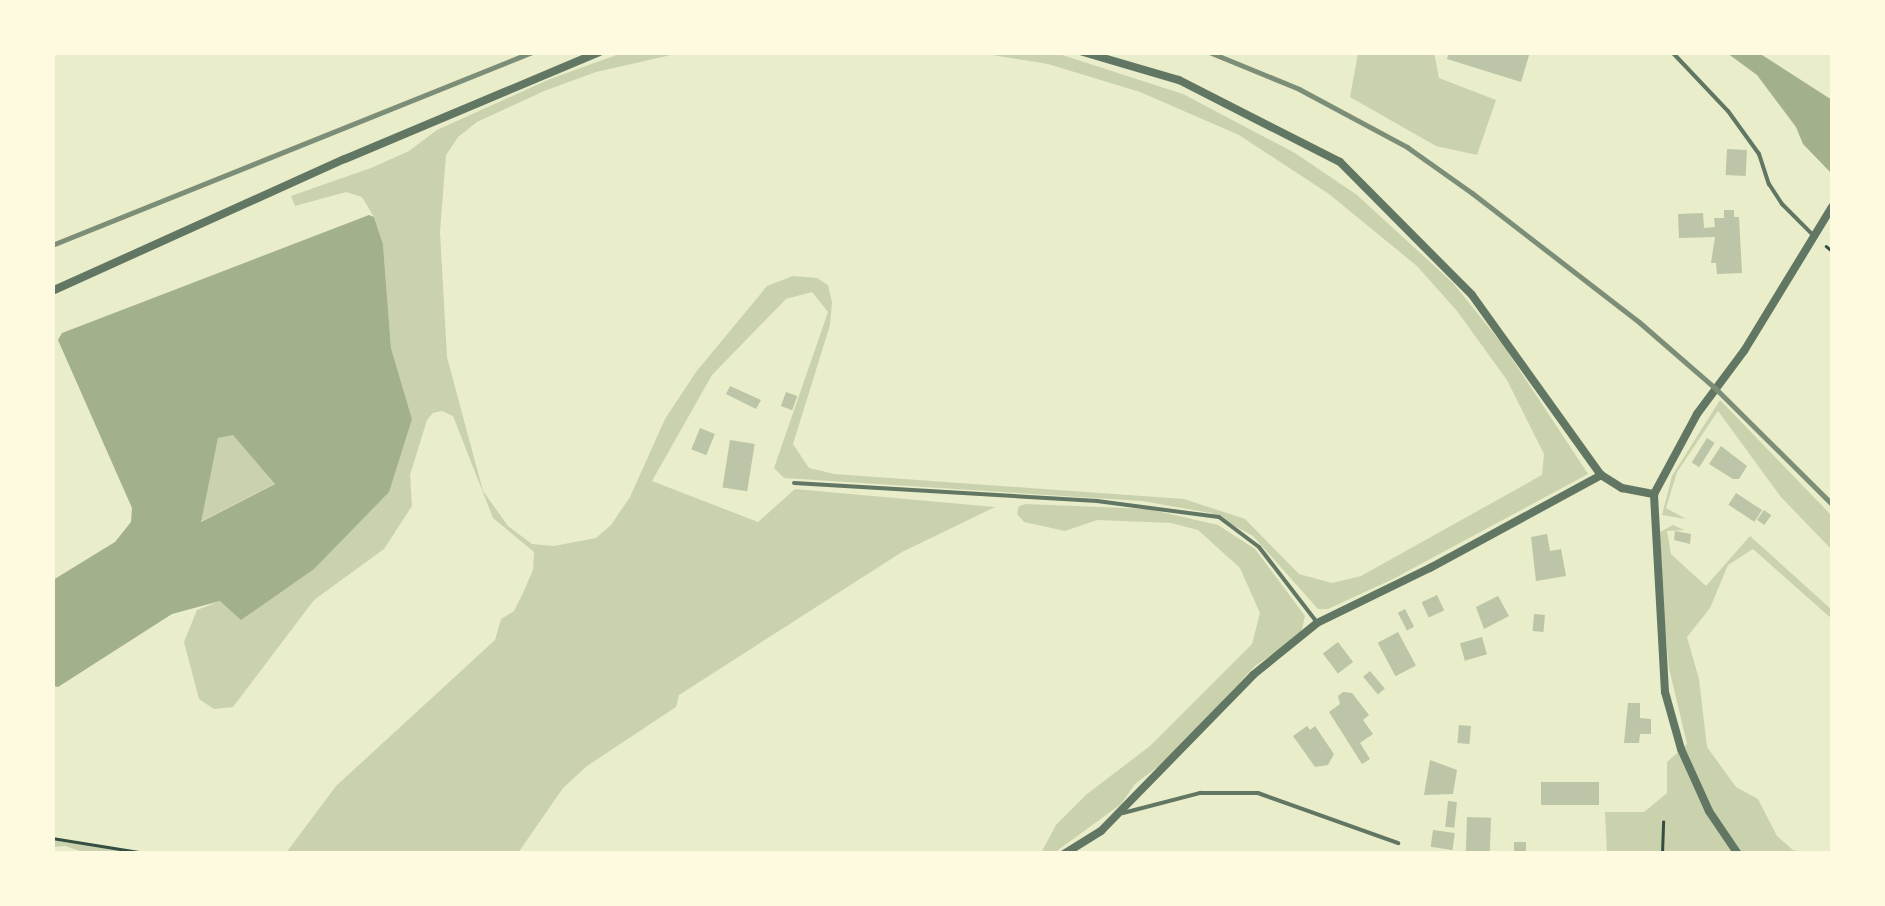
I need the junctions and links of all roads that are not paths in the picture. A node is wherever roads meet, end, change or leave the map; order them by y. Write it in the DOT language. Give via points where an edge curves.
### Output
graph roads {
  1 [pos="598,52"];
  2 [pos="1083,52"];
  3 [pos="1672,52"];
  4 [pos="1832,208"];
  5 [pos="1813,235"];
  6 [pos="52,291"];
  7 [pos="1601,475"];
  8 [pos="794,482"];
  9 [pos="1654,494"];
  10 [pos="1317,623"];
  11 [pos="1118,814"];
  12 [pos="1398,843"];
  13 [pos="1064,854"];
  14 [pos="1738,854"];
  1 -- 6 [label="street"];
  2 -- 7 [label="street" via="1179,80 1340,162 1472,295"];
  3 -- 5 [label="lane" via="1728,111 1759,154 1782,204"];
  4 -- 5 [label="street"];
  5 -- 9 [label="street" via="1744,351 1696,414"];
  7 -- 9 [label="street" via="1622,488"];
  7 -- 10 [label="street"];
  8 -- 10 [label="lane" via="1097,501 1219,518 1259,547"];
  9 -- 14 [label="street" via="1665,692 1708,811"];
  10 -- 11 [label="street" via="1253,675"];
  11 -- 12 [label="lane" via="1200,793 1258,793"];
  11 -- 13 [label="street"];
}
